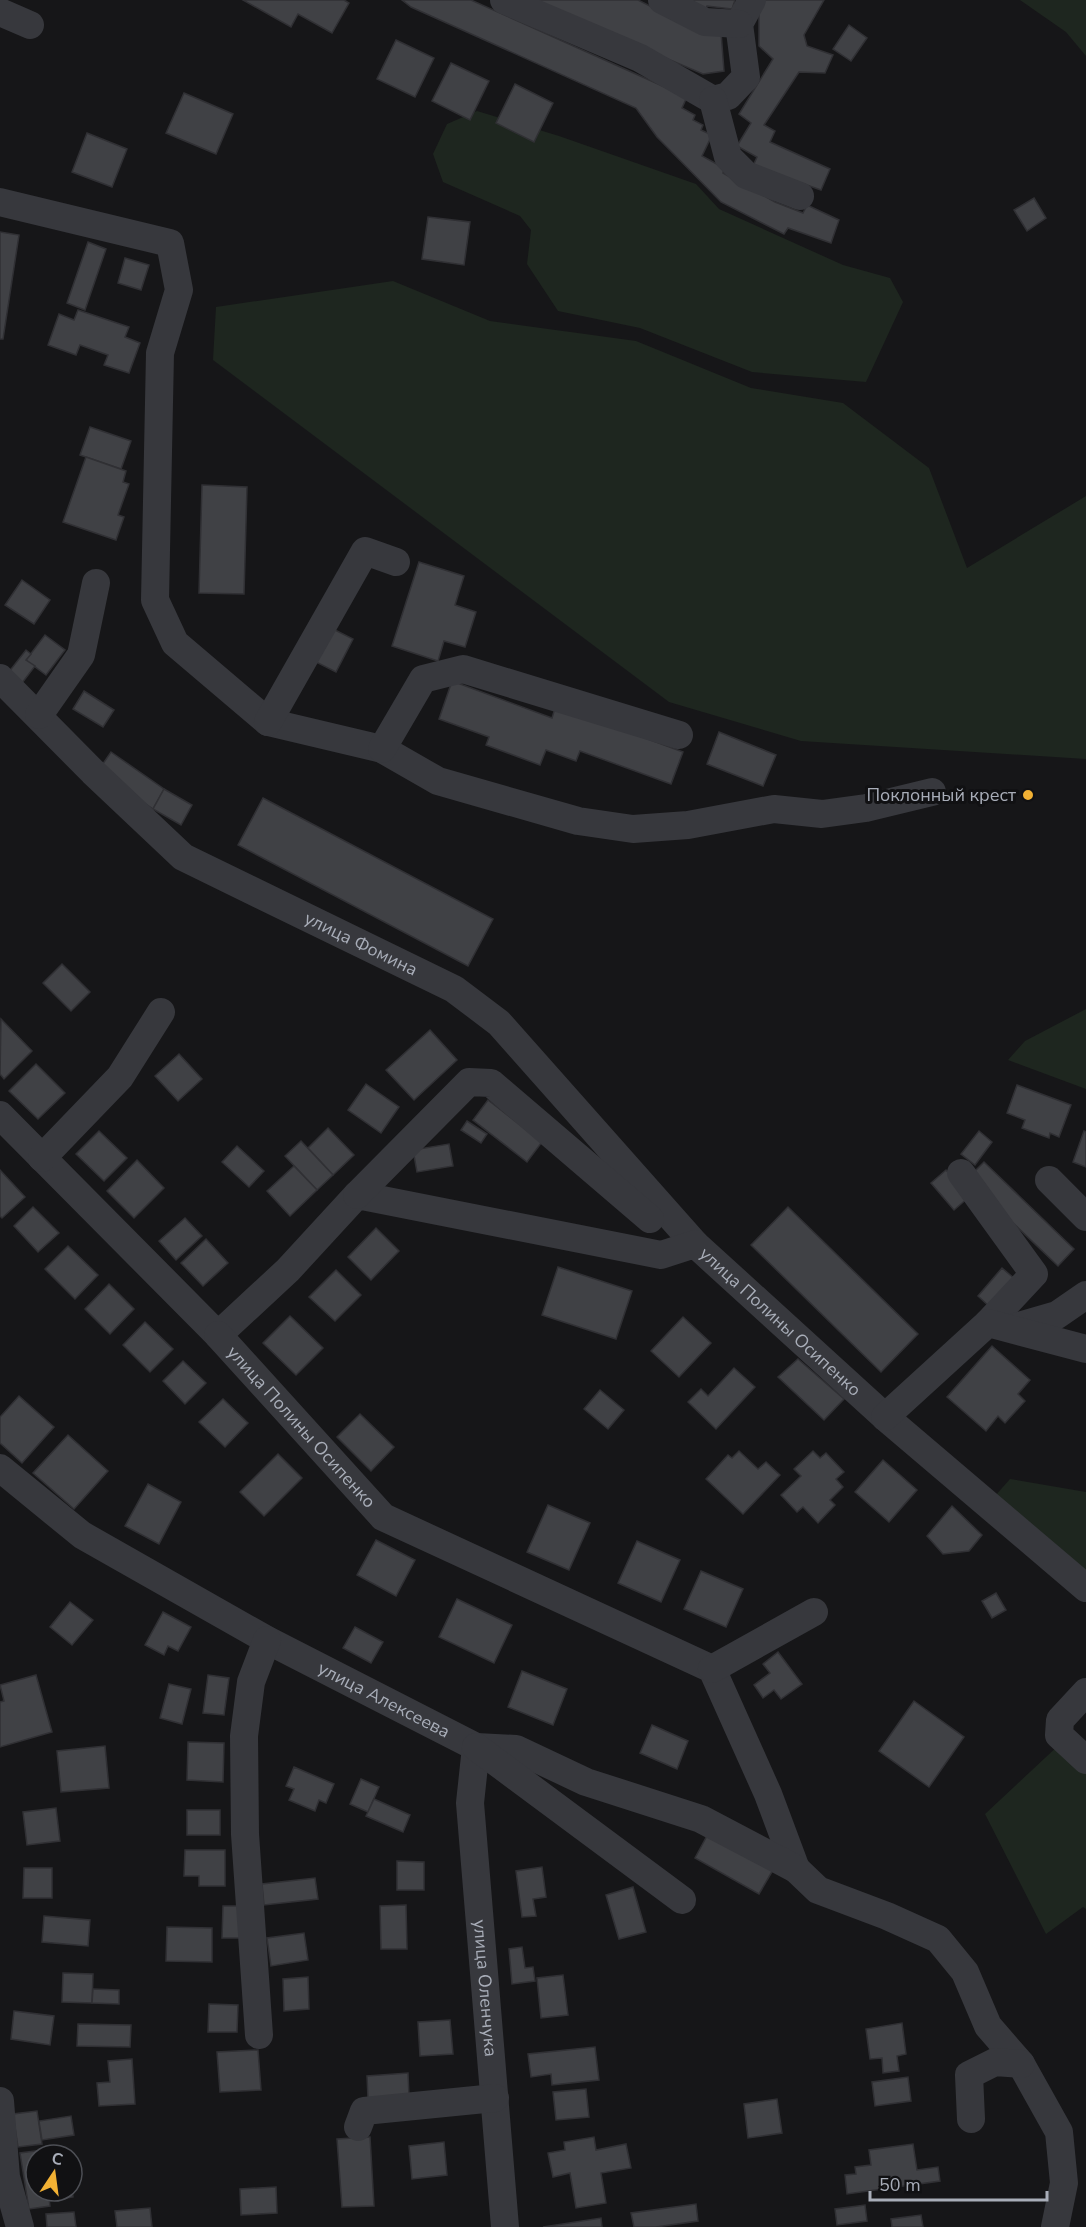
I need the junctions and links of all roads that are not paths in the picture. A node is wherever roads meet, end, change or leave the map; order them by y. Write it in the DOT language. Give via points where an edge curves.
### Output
graph roads {
  1 [pos="504,0"];
  2 [pos="662,0"];
  3 [pos="0,12"];
  4 [pos="746,12"];
  5 [pos="30,25"];
  6 [pos="713,100"];
  7 [pos="800,196"];
  8 [pos="0,202"];
  9 [pos="396,562"];
  10 [pos="96,583"];
  11 [pos="0,678"];
  12 [pos="39,715"];
  13 [pos="268,722"];
  14 [pos="679,735"];
  15 [pos="382,749"];
  16 [pos="932,792"];
  17 [pos="162,1012"];
  18 [pos="0,1115"];
  19 [pos="42,1158"];
  20 [pos="961,1173"];
  21 [pos="1049,1179"];
  22 [pos="357,1196"];
  23 [pos="1086,1217"];
  24 [pos="675,1224"];
  25 [pos="695,1244"];
  26 [pos="1086,1295"];
  27 [pos="1000,1326"];
  28 [pos="218,1335"];
  29 [pos="1086,1349"];
  30 [pos="885,1417"];
  31 [pos="0,1468"];
  32 [pos="1086,1588"];
  33 [pos="814,1612"];
  34 [pos="267,1640"];
  35 [pos="712,1669"];
  36 [pos="1086,1692"];
  37 [pos="476,1747"];
  38 [pos="1086,1760"];
  39 [pos="796,1869"];
  40 [pos="682,1900"];
  41 [pos="260,2035"];
  42 [pos="1022,2064"];
  43 [pos="495,2098"];
  44 [pos="0,2101"];
  45 [pos="971,2119"];
  46 [pos="358,2127"];
  47 [pos="20,2227"];
  48 [pos="505,2227"];
  49 [pos="1055,2227"];
  1 -- 6 [label="street" via="640,58"];
  2 -- 4 [label="street" via="705,22"];
  3 -- 5 [label="street"];
  4 -- 6 [label="street" via="746,77 728,96"];
  6 -- 7 [label="street" via="728,157 746,175"];
  8 -- 13 [label="street" via="170,243 179,290 160,353 155,600 175,643"];
  9 -- 13 [label="street" via="365,551"];
  10 -- 12 [label="street" via="81,655"];
  11 -- 12 [label="street, улица Фомина"];
  12 -- 24 [label="street, улица Фомина" via="183,857 454,989 498,1023"];
  13 -- 15 [label="street"];
  14 -- 15 [label="street" via="463,669 423,679"];
  15 -- 16 [label="street" via="438,781 578,821 633,829 688,825 774,809 822,813 866,808"];
  17 -- 19 [label="street" via="120,1077"];
  18 -- 19 [label="street, улица Полины Осипенко"];
  19 -- 28 [label="street, улица Полины Осипенко"];
  20 -- 27 [label="street" via="1034,1274"];
  21 -- 23 [label="street"];
  22 -- 24 [label="street" via="469,1082 491,1083 653,1221"];
  22 -- 25 [label="street, улица Полины Осипенко" via="660,1255"];
  22 -- 28 [label="street, улица Полины Осипенко" via="288,1270"];
  24 -- 25 [label="street, улица Фомина"];
  25 -- 30 [label="street, улица Полины Осипенко"];
  26 -- 27 [label="street" via="1057,1315"];
  27 -- 29 [label="street"];
  27 -- 30 [label="street"];
  28 -- 35 [label="street, улица Полины Осипенко" via="383,1517"];
  30 -- 32 [label="street, улица Полины Осипенко"];
  31 -- 34 [label="street, улица Алексеева" via="82,1535"];
  33 -- 35 [label="street"];
  34 -- 37 [label="street, улица Алексеева"];
  34 -- 41 [label="street" via="251,1682 244,1736 244,1834"];
  35 -- 39 [label="street" via="768,1794"];
  36 -- 38 [label="street" via="1060,1720 1059,1735"];
  37 -- 39 [label="street, улица Алексеева" via="516,1749 586,1782 701,1819"];
  37 -- 40 [label="street"];
  37 -- 43 [label="street, улица Оленчука" via="471,1803"];
  39 -- 42 [label="street" via="818,1890 938,1940 965,1972 988,2026"];
  42 -- 45 [label="street" via="995,2062 969,2075"];
  42 -- 49 [label="street" via="1059,2132 1064,2183"];
  43 -- 46 [label="street" via="364,2111"];
  43 -- 48 [label="street, улица Оленчука"];
  44 -- 47 [label="street" via="6,2177"];
}
